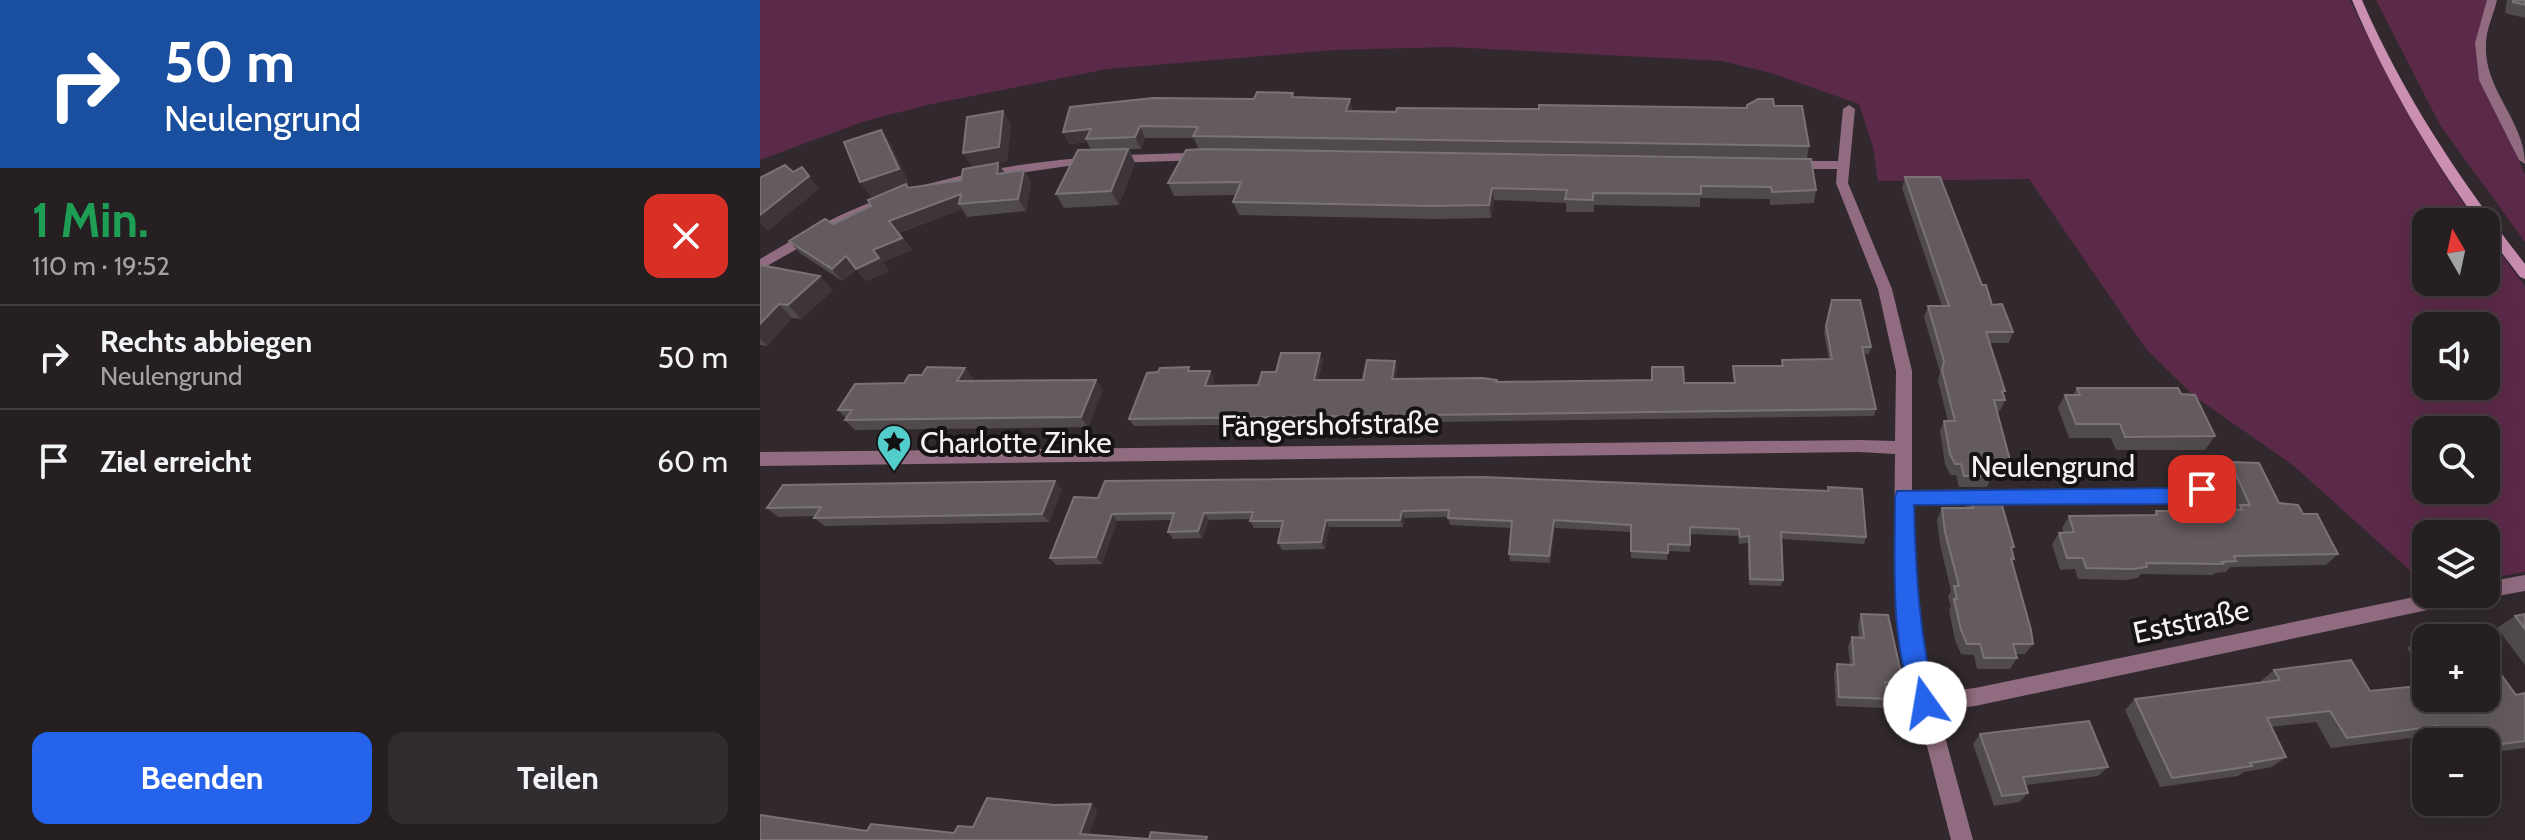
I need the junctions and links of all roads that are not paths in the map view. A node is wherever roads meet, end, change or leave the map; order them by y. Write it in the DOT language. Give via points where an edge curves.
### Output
graph roads {
  1 [pos="2357,0"];
  2 [pos="2492,0"];
  3 [pos="1849,109"];
  4 [pos="1220,157"];
  5 [pos="2525,160"];
  6 [pos="1779,164"];
  7 [pos="1844,165"];
  8 [pos="2475,208"];
  9 [pos="2500,238"];
  10 [pos="2518,258"];
  11 [pos="760,265"];
  12 [pos="2525,274"];
  13 [pos="1901,448"];
  14 [pos="760,459"];
  15 [pos="2202,489"];
  16 [pos="1904,497"];
  17 [pos="2525,583"];
  18 [pos="2500,587"];
  19 [pos="2412,606"];
  20 [pos="1925,703"];
  21 [pos="1962,840"];
  1 -- 8 [label="main road" via="2401,97"];
  2 -- 5 [label="street" via="2480,43 2485,80"];
  3 -- 7 [label="street"];
  4 -- 11 [label="street" via="1082,159 950,179 861,210"];
  6 -- 7 [label="street"];
  7 -- 13 [label="street" via="1842,183 1885,289 1899,344 1904,371"];
  9 -- 10 [label="main road"];
  10 -- 12 [label="main road"];
  13 -- 14 [label="street, Fängershofstraße"];
  13 -- 16 [label="street"];
  15 -- 16 [label="street, Neulengrund" via="2175,496"];
  16 -- 20 [label="street" via="1906,597"];
  17 -- 18 [label="street"];
  19 -- 20 [label="street, Eststraße"];
  20 -- 21 [label="street"];
}
